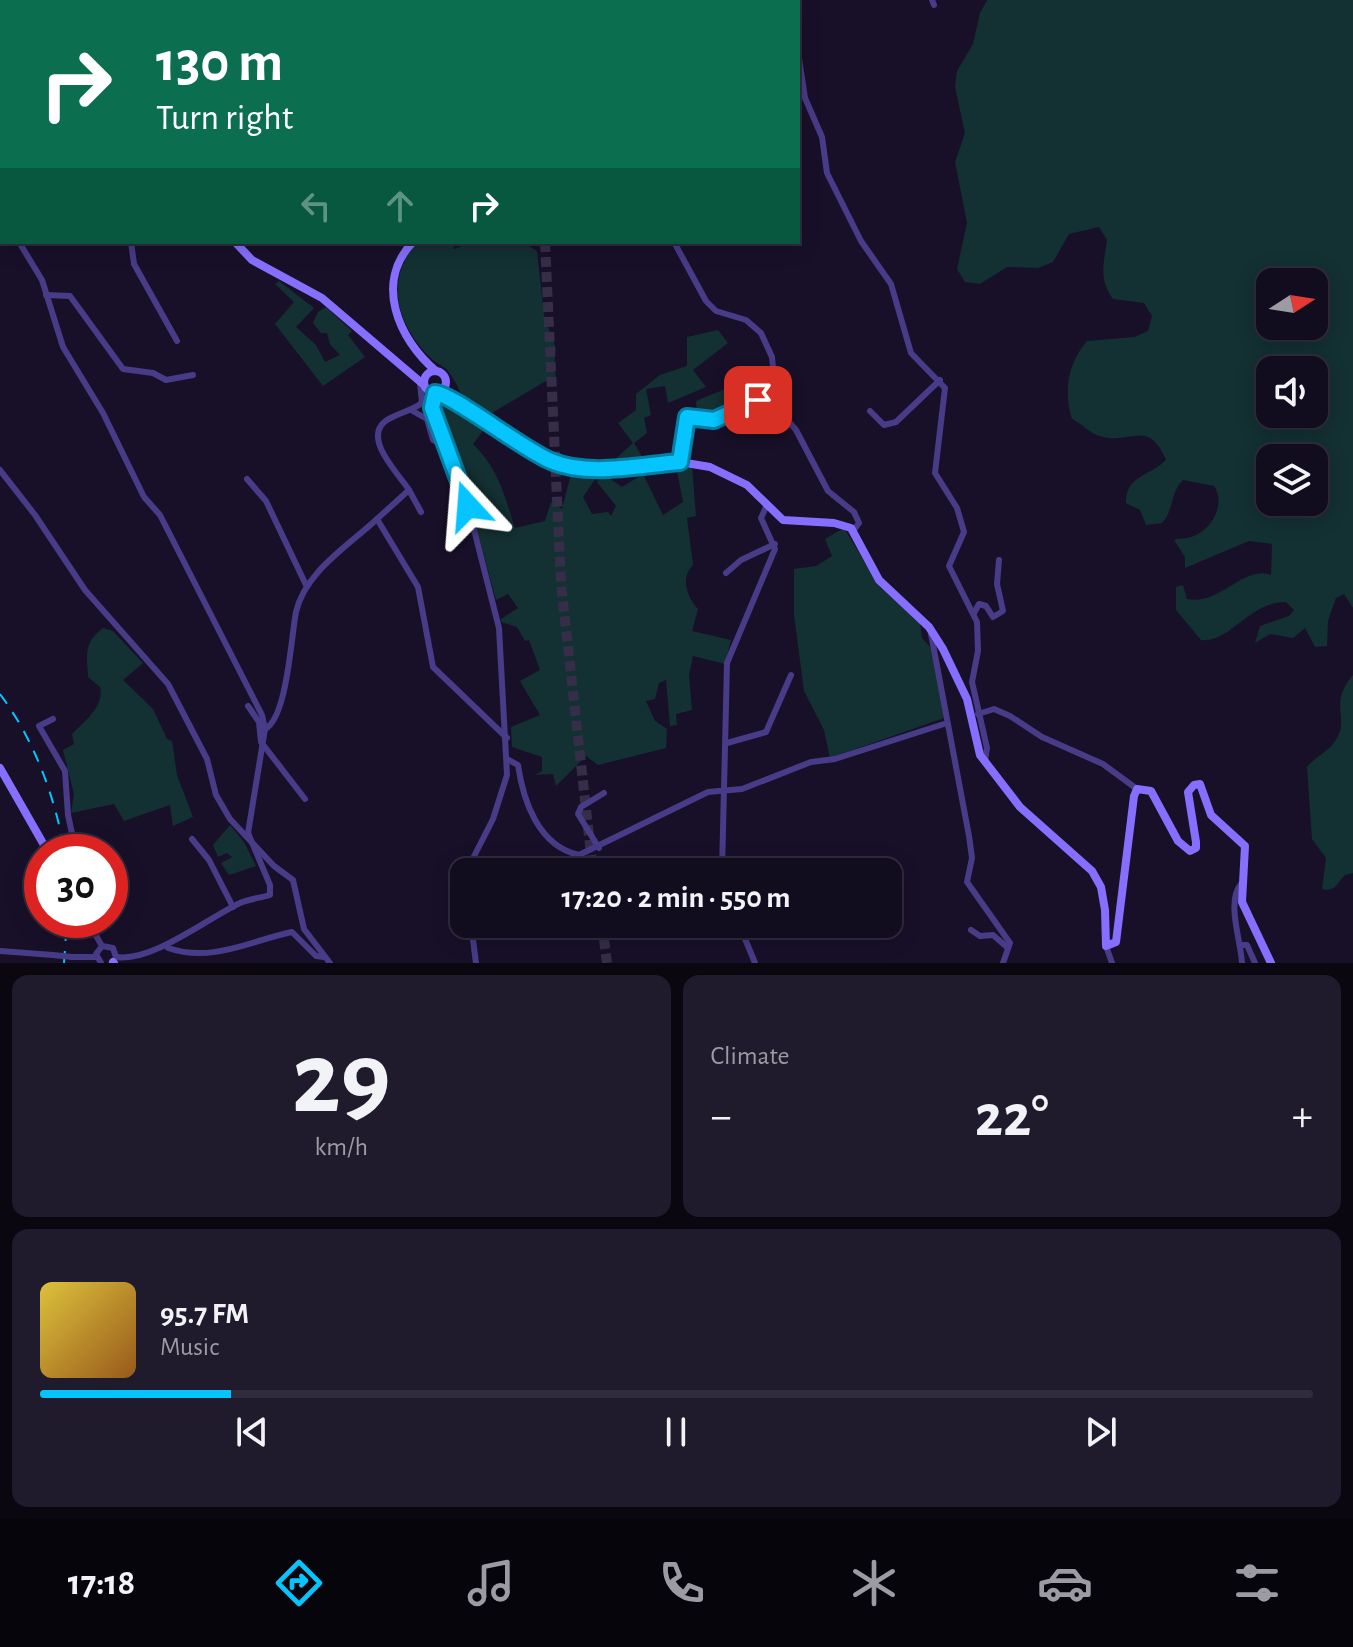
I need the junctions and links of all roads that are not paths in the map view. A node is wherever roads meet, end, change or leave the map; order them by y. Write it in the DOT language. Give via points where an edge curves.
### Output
graph roads {
  1 [pos="800,91"];
  2 [pos="20,244"];
  3 [pos="131,244"];
  4 [pos="237,244"];
  5 [pos="412,244"];
  6 [pos="675,244"];
  7 [pos="46,295"];
  8 [pos="177,341"];
  9 [pos="193,375"];
  10 [pos="940,380"];
  11 [pos="445,382"];
  12 [pos="429,383"];
  13 [pos="758,400"];
  14 [pos="455,401"];
  15 [pos="411,410"];
  16 [pos="870,411"];
  17 [pos="447,447"];
  18 [pos="680,462"];
  19 [pos="0,470"];
  20 [pos="247,479"];
  21 [pos="409,490"];
  22 [pos="766,507"];
  23 [pos="421,512"];
  24 [pos="377,519"];
  25 [pos="853,531"];
  26 [pos="775,544"];
  27 [pos="999,560"];
  28 [pos="726,573"];
  29 [pos="306,585"];
  30 [pos="974,613"];
  31 [pos="929,627"];
  32 [pos="791,675"];
  33 [pos="248,706"];
  34 [pos="978,714"];
  35 [pos="53,719"];
  36 [pos="947,723"];
  37 [pos="265,729"];
  38 [pos="507,738"];
  39 [pos="727,743"];
  40 [pos="266,744"];
  41 [pos="509,760"];
  42 [pos="985,761"];
  43 [pos="0,768"];
  44 [pos="1137,789"];
  45 [pos="722,792"];
  46 [pos="604,793"];
  47 [pos="305,799"];
  48 [pos="38,834"];
  49 [pos="72,834"];
  50 [pos="249,838"];
  51 [pos="192,839"];
  52 [pos="599,848"];
  53 [pos="473,858"];
  54 [pos="722,858"];
  55 [pos="1241,884"];
  56 [pos="233,907"];
  57 [pos="971,930"];
  58 [pos="97,938"];
  59 [pos="473,938"];
  60 [pos="745,938"];
  61 [pos="1241,945"];
  62 [pos="102,946"];
  63 [pos="1106,946"];
  64 [pos="168,948"];
  65 [pos="1008,948"];
  66 [pos="0,951"];
  67 [pos="50,955"];
  68 [pos="99,960"];
  69 [pos="327,960"];
  70 [pos="114,961"];
  71 [pos="127,962"];
  72 [pos="48,963"];
  73 [pos="476,963"];
  74 [pos="755,963"];
  75 [pos="1003,963"];
  76 [pos="1112,963"];
  77 [pos="1242,963"];
  78 [pos="1255,963"];
  79 [pos="1271,963"];
  1 -- 10 [label="street" via="822,137 827,173 861,241 891,284 911,353"];
  2 -- 7 [label="street"];
  3 -- 8 [label="street" via="134,264"];
  4 -- 12 [label="street" via="252,260 322,298 409,373"];
  5 -- 12 [label="street" via="396,266 394,305 405,335 425,362"];
  6 -- 25 [label="street" via="706,301 761,333 772,357 777,408 796,430 828,491 854,512 859,523"];
  7 -- 9 [label="street" via="70,296 123,369 166,380"];
  7 -- 37 [label="street" via="63,347 144,497 160,515"];
  10 -- 16 [label="street" via="896,422 884,425"];
  10 -- 30 [label="street" via="945,391 935,473 957,508 964,532 949,566"];
  11 -- 12 [label="street"];
  11 -- 12 [label="street" via="442,374"];
  11 -- 14 [label="street"];
  12 -- 14 [label="street"];
  12 -- 15 [label="street"];
  12 -- 17 [label="street"];
  13 -- 18 [label="street" via="714,420 687,417"];
  14 -- 18 [label="street" via="528,450 562,465"];
  15 -- 17 [label="street" via="427,419 433,440"];
  15 -- 21 [label="street" via="377,431 377,444"];
  17 -- 38 [label="street" via="499,628"];
  18 -- 22 [label="street" via="727,474 747,485"];
  19 -- 50 [label="street" via="85,590 168,684 207,759 220,802"];
  20 -- 29 [label="street" via="266,501"];
  21 -- 23 [label="street"];
  21 -- 24 [label="street"];
  22 -- 25 [label="street" via="783,520 834,523"];
  22 -- 26 [label="street" via="761,518"];
  24 -- 29 [label="street"];
  24 -- 38 [label="street" via="418,587 433,667"];
  25 -- 31 [label="street" via="879,580"];
  26 -- 28 [label="street"];
  26 -- 39 [label="street" via="730,651"];
  27 -- 30 [label="street" via="1003,611 993,617 979,604"];
  29 -- 37 [label="street" via="279,716"];
  30 -- 34 [label="street" via="978,651 972,682"];
  31 -- 36 [label="street"];
  31 -- 42 [label="street" via="967,699"];
  32 -- 39 [label="street" via="766,732"];
  33 -- 40 [label="street"];
  34 -- 42 [label="street"];
  34 -- 44 [label="street" via="994,709 1010,716 1103,764"];
  35 -- 49 [label="street" via="39,726 65,771"];
  36 -- 45 [label="street"];
  36 -- 65 [label="street" via="972,858 967,882 1010,943"];
  37 -- 40 [label="street"];
  38 -- 41 [label="street"];
  39 -- 45 [label="street"];
  40 -- 47 [label="street"];
  40 -- 50 [label="street" via="255,781"];
  41 -- 52 [label="street" via="518,765 521,795 550,839 574,854"];
  41 -- 53 [label="street" via="493,819"];
  42 -- 63 [label="street" via="1020,807 1092,871 1101,887"];
  43 -- 48 [label="street"];
  44 -- 55 [label="street" via="1151,791 1178,841 1190,851 1196,842 1188,792 1194,785 1203,786 1211,815 1245,846"];
  44 -- 63 [label="street" via="1116,942"];
  45 -- 52 [label="street" via="708,792"];
  45 -- 54 [label="street"];
  46 -- 52 [label="street" via="578,814"];
  50 -- 56 [label="street" via="271,892"];
  50 -- 69 [label="street" via="293,880 301,920"];
  51 -- 56 [label="street"];
  55 -- 61 [label="street" via="1236,919"];
  55 -- 79 [label="street" via="1242,902"];
  56 -- 64 [label="street"];
  57 -- 65 [label="street" via="993,935"];
  58 -- 62 [label="street"];
  59 -- 73 [label="street"];
  60 -- 74 [label="street"];
  61 -- 77 [label="street"];
  61 -- 78 [label="street" via="1247,945"];
  62 -- 68 [label="street"];
  62 -- 70 [label="street" via="113,948"];
  63 -- 76 [label="street"];
  64 -- 69 [label="street" via="189,958 233,956 292,932"];
  64 -- 71 [label="street"];
  65 -- 75 [label="street"];
  66 -- 67 [label="street"];
  67 -- 68 [label="street, bridge"];
  67 -- 72 [label="street"];
  70 -- 71 [label="street"];
}
